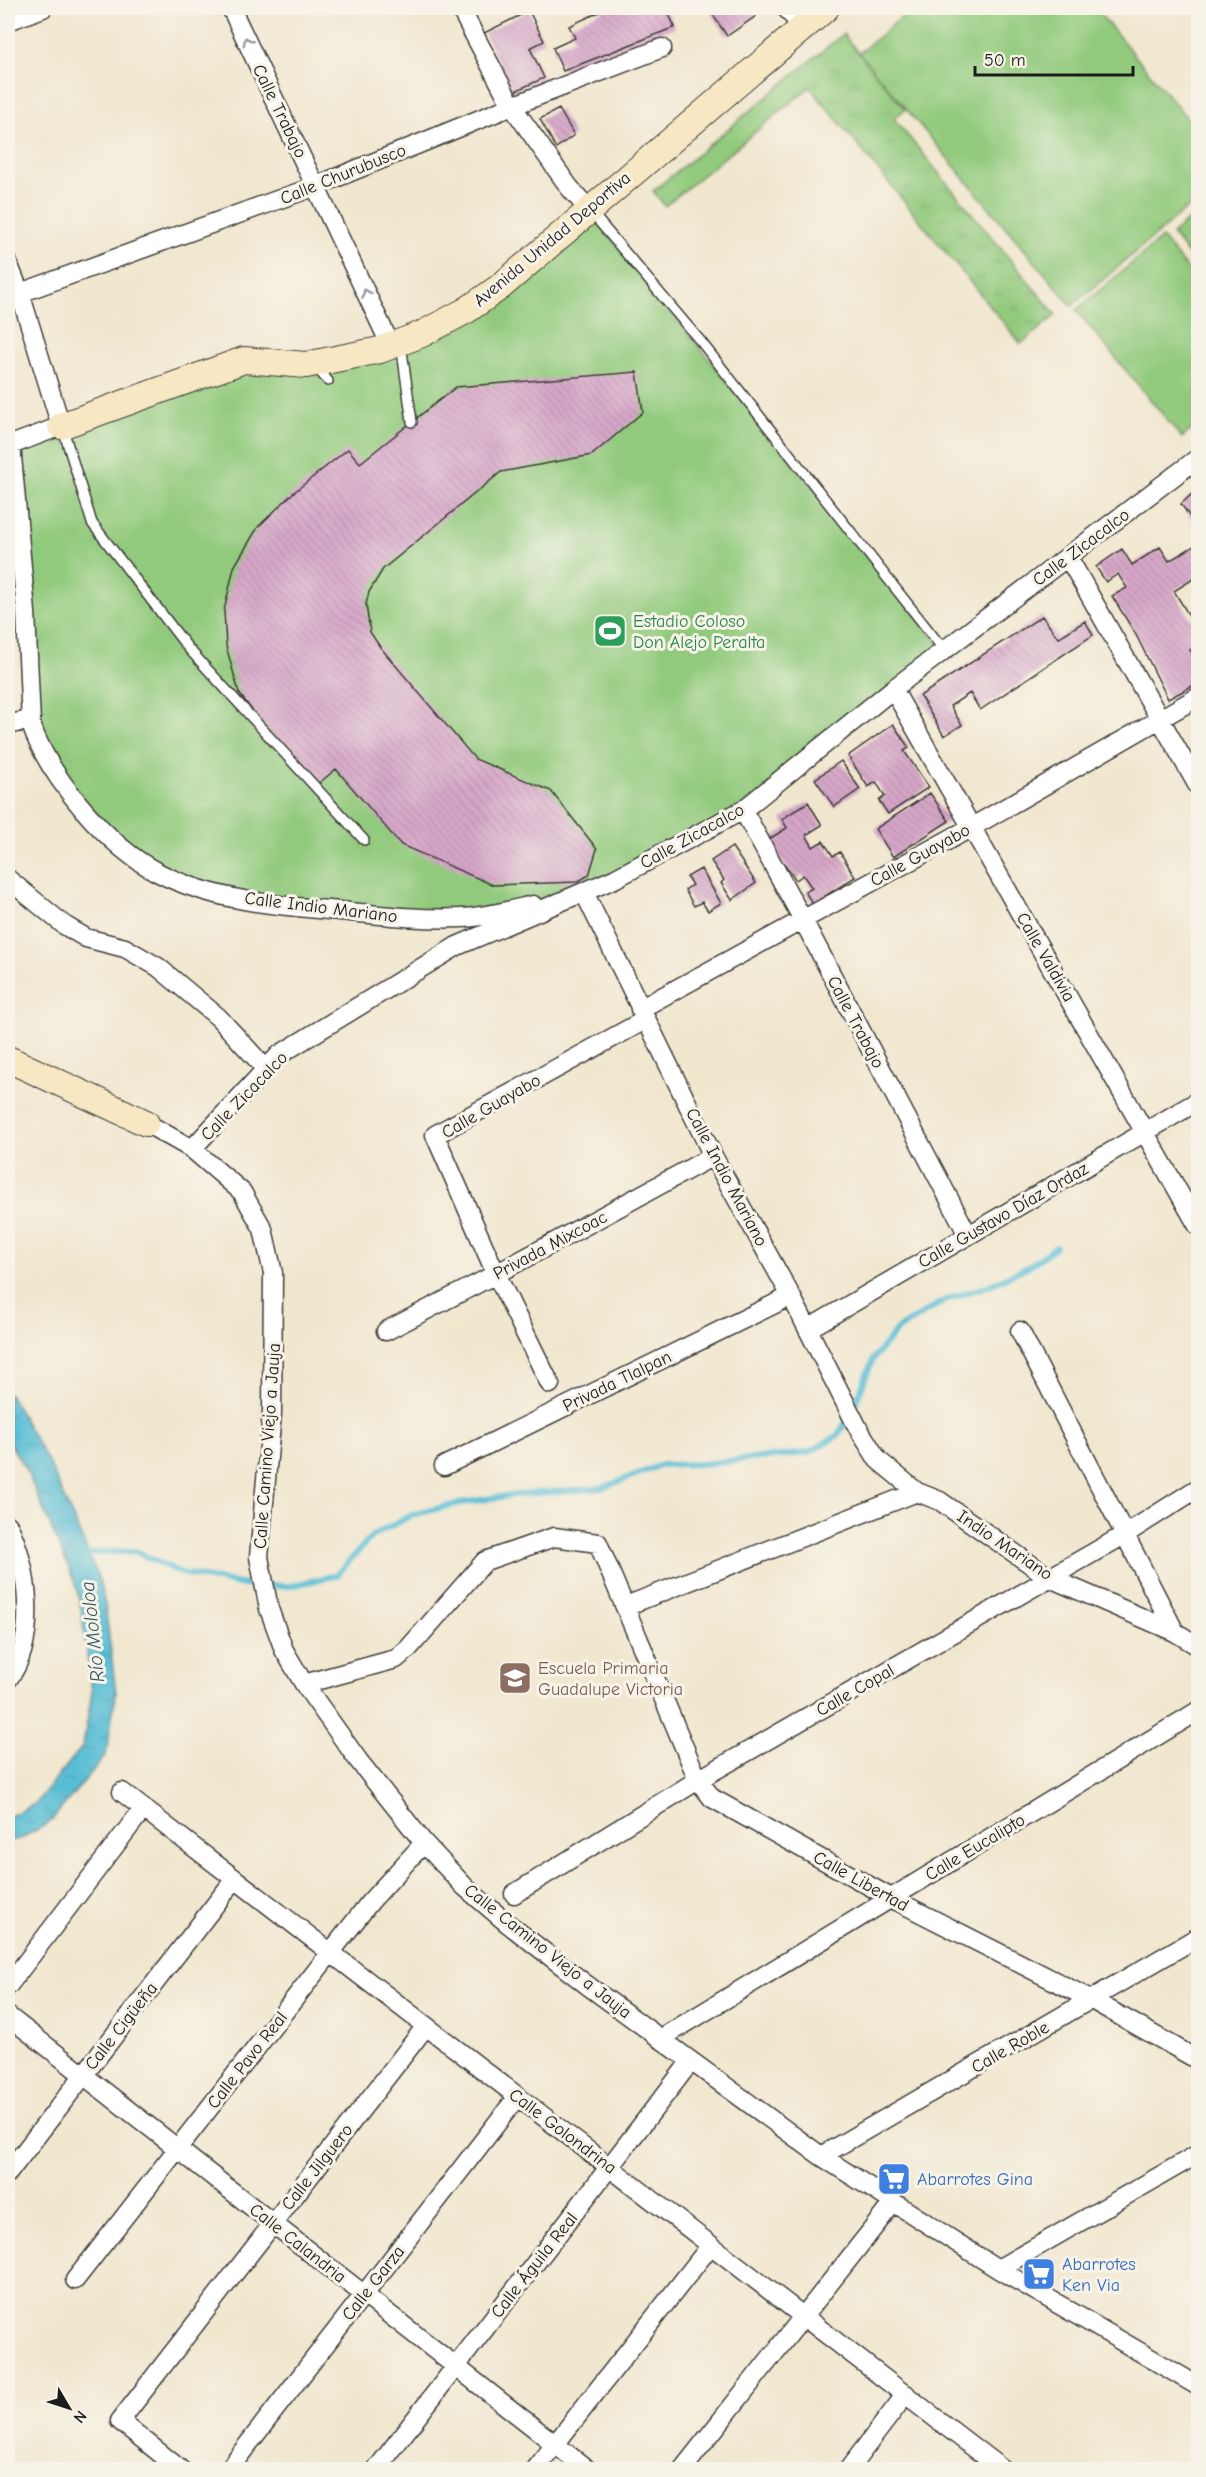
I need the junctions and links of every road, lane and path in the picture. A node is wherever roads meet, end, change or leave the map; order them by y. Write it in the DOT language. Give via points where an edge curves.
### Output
graph roads {
  1 [pos="43,8"];
  2 [pos="231,8"];
  3 [pos="460,8"];
  4 [pos="786,8"];
  5 [pos="826,8"];
  6 [pos="8,21"];
  7 [pos="802,27"];
  8 [pos="662,48"];
  9 [pos="512,106"];
  10 [pos="316,186"];
  11 [pos="589,210"];
  12 [pos="8,263"];
  13 [pos="20,293"];
  14 [pos="396,344"];
  15 [pos="412,422"];
  16 [pos="62,426"];
  17 [pos="1198,458"];
  18 [pos="1068,557"];
  19 [pos="944,650"];
  20 [pos="894,689"];
  21 [pos="1198,697"];
  22 [pos="31,719"];
  23 [pos="1159,719"];
  24 [pos="8,725"];
  25 [pos="1198,786"];
  26 [pos="743,810"];
  27 [pos="972,827"];
  28 [pos="364,840"];
  29 [pos="8,879"];
  30 [pos="581,893"];
  31 [pos="803,920"];
  32 [pos="642,1014"];
  33 [pos="8,1059"];
  34 [pos="266,1069"];
  35 [pos="1198,1101"];
  36 [pos="146,1123"];
  37 [pos="1146,1131"];
  38 [pos="192,1149"];
  39 [pos="713,1156"];
  40 [pos="1198,1226"];
  41 [pos="968,1235"];
  42 [pos="496,1274"];
  43 [pos="791,1296"];
  44 [pos="808,1329"];
  45 [pos="386,1331"];
  46 [pos="1020,1331"];
  47 [pos="550,1384"];
  48 [pos="858,1428"];
  49 [pos="444,1466"];
  50 [pos="1198,1488"];
  51 [pos="917,1492"];
  52 [pos="8,1525"];
  53 [pos="1124,1535"];
  54 [pos="1050,1578"];
  55 [pos="626,1606"];
  56 [pos="1175,1632"];
  57 [pos="1198,1646"];
  58 [pos="8,1679"];
  59 [pos="304,1684"];
  60 [pos="1198,1711"];
  61 [pos="698,1780"];
  62 [pos="122,1792"];
  63 [pos="143,1809"];
  64 [pos="424,1843"];
  65 [pos="235,1879"];
  66 [pos="514,1894"];
  67 [pos="891,1898"];
  68 [pos="1198,1937"];
  69 [pos="331,1952"];
  70 [pos="8,1986"];
  71 [pos="1092,2000"];
  72 [pos="8,2016"];
  73 [pos="426,2026"];
  74 [pos="660,2038"];
  75 [pos="1198,2060"];
  76 [pos="691,2061"];
  77 [pos="83,2075"];
  78 [pos="518,2097"];
  79 [pos="177,2149"];
  80 [pos="1198,2154"];
  81 [pos="820,2156"];
  82 [pos="609,2166"];
  83 [pos="8,2173"];
  84 [pos="893,2204"];
  85 [pos="273,2224"];
  86 [pos="711,2245"];
  87 [pos="998,2269"];
  88 [pos="75,2280"];
  89 [pos="364,2295"];
  90 [pos="804,2316"];
  91 [pos="456,2366"];
  92 [pos="1197,2385"];
  93 [pos="906,2394"];
  94 [pos="555,2444"];
  95 [pos="999,2468"];
  96 [pos="181,2469"];
  97 [pos="228,2469"];
  98 [pos="376,2469"];
  99 [pos="535,2469"];
  100 [pos="588,2469"];
  101 [pos="682,2469"];
  102 [pos="848,2469"];
  1 -- 6 [label="street"];
  10 -- 2 [label="street, Calle Trabajo, one-way"];
  3 -- 9 [label="street"];
  4 -- 7 [label="street"];
  5 -- 7 [label="street, Avenida Unidad Deportiva"];
  7 -- 11 [label="street, Avenida Unidad Deportiva"];
  8 -- 9 [label="street, Calle Churubusco"];
  9 -- 10 [label="street, Calle Churubusco"];
  9 -- 11 [label="street" via="568,187"];
  10 -- 13 [label="street, Calle Churubusco"];
  14 -- 10 [label="street, Calle Trabajo, one-way"];
  11 -- 14 [label="street, Avenida Unidad Deportiva" via="500,287 467,310"];
  11 -- 19 [label="lane" via="702,343"];
  12 -- 13 [label="street"];
  13 -- 16 [label="street"];
  14 -- 15 [label="lane"];
  14 -- 16 [label="street, Avenida Unidad Deportiva" via="321,372 306,365 244,360"];
  16 -- 22 [label="street, Calle Indio Mariano" via="10,445 27,612"];
  16 -- 28 [label="lane" via="92,523 188,648"];
  17 -- 18 [label="street, Calle Zicacalco"];
  18 -- 19 [label="street, Calle Zicacalco"];
  18 -- 23 [label="street"];
  19 -- 20 [label="street, Calle Zicacalco"];
  20 -- 26 [label="street, Calle Zicacalco"];
  20 -- 27 [label="street, Calle Valdivia"];
  21 -- 23 [label="street, Calle Guayabo"];
  22 -- 24 [label="street"];
  22 -- 30 [label="street, Calle Indio Mariano" via="36,741 54,772 89,815 158,873 206,891 269,904 404,918 464,918"];
  23 -- 25 [label="street"];
  23 -- 27 [label="street, Calle Guayabo"];
  26 -- 30 [label="street, Calle Zicacalco"];
  26 -- 31 [label="street, Calle Trabajo"];
  27 -- 31 [label="street, Calle Guayabo"];
  27 -- 37 [label="street, Calle Valdivia"];
  29 -- 34 [label="street" via="64,926 86,938 125,948 158,967 218,1017"];
  30 -- 32 [label="street, Calle Indio Mariano"];
  30 -- 34 [label="street, Calle Zicacalco" via="457,946 279,1055"];
  31 -- 32 [label="street, Calle Guayabo"];
  31 -- 41 [label="street, Calle Trabajo"];
  32 -- 39 [label="street, Calle Indio Mariano"];
  32 -- 42 [label="street, Calle Guayabo" via="435,1135"];
  33 -- 36 [label="street, Calle Camino Viejo a Jauja"];
  34 -- 38 [label="street, Calle Zicacalco"];
  35 -- 37 [label="street, Calle Gustavo Díaz Ordaz"];
  36 -- 38 [label="street, Calle Camino Viejo a Jauja"];
  37 -- 40 [label="street, Calle Valdivia"];
  37 -- 41 [label="street, Calle Gustavo Díaz Ordaz"];
  38 -- 59 [label="street, Calle Camino Viejo a Jauja" via="242,1192 263,1229 273,1273 272,1413 260,1557 269,1609 284,1650"];
  39 -- 42 [label="street, Privada Mixcoac"];
  39 -- 43 [label="street, Calle Indio Mariano"];
  41 -- 44 [label="street, Calle Gustavo Díaz Ordaz"];
  42 -- 45 [label="street, Privada Mixcoac"];
  42 -- 47 [label="street"];
  43 -- 44 [label="street, Calle Indio Mariano"];
  43 -- 49 [label="street, Privada Tlalpan"];
  44 -- 48 [label="street, Calle Indio Mariano"];
  46 -- 53 [label="street"];
  48 -- 51 [label="street, Indio Mariano" via="878,1461"];
  50 -- 53 [label="street, Calle Copal"];
  51 -- 54 [label="street, Indio Mariano" via="940,1501"];
  51 -- 55 [label="street"];
  52 -- 58 [label="street" via="27,1601 26,1636 17,1668"];
  53 -- 54 [label="street, Calle Copal"];
  53 -- 56 [label="street"];
  54 -- 56 [label="street, Indio Mariano"];
  54 -- 61 [label="street, Calle Copal"];
  55 -- 59 [label="street, Calle Libertad" via="598,1543 554,1537 485,1561 396,1659"];
  55 -- 61 [label="street, Calle Libertad"];
  56 -- 57 [label="street"];
  59 -- 64 [label="street, Calle Camino Viejo a Jauja"];
  60 -- 67 [label="street, Calle Eucalipto"];
  61 -- 66 [label="street, Calle Copal"];
  61 -- 67 [label="street, Calle Libertad" via="712,1798"];
  62 -- 63 [label="street, Calle Golondrina"];
  63 -- 65 [label="street, Calle Golondrina"];
  63 -- 70 [label="street"];
  64 -- 69 [label="street, Calle Pavo Real"];
  64 -- 74 [label="street, Calle Camino Viejo a Jauja" via="465,1887 507,1923"];
  65 -- 69 [label="street, Calle Golondrina"];
  65 -- 77 [label="street, Calle Cigüeña"];
  67 -- 71 [label="street, Calle Libertad"];
  67 -- 74 [label="street, Calle Eucalipto"];
  68 -- 71 [label="street, Calle Roble"];
  69 -- 73 [label="street, Calle Golondrina"];
  69 -- 79 [label="street, Calle Pavo Real"];
  71 -- 75 [label="street, Calle Libertad"];
  71 -- 81 [label="street, Calle Roble"];
  72 -- 77 [label="street, Calle Calandria"];
  73 -- 78 [label="street, Calle Golondrina"];
  73 -- 85 [label="street, Calle Jilguero"];
  74 -- 76 [label="street, Calle Camino Viejo a Jauja"];
  76 -- 81 [label="street, Calle Camino Viejo a Jauja"];
  76 -- 82 [label="street, Calle Águila Real"];
  77 -- 79 [label="street, Calle Calandria"];
  77 -- 83 [label="street, Calle Cigüeña"];
  78 -- 82 [label="street, Calle Golondrina"];
  78 -- 89 [label="street, Calle Garza"];
  79 -- 85 [label="street, Calle Calandria"];
  79 -- 88 [label="street, Calle Pavo Real"];
  80 -- 87 [label="street"];
  81 -- 84 [label="street, Calle Camino Viejo a Jauja"];
  82 -- 86 [label="street, Calle Golondrina"];
  82 -- 91 [label="street, Calle Águila Real"];
  84 -- 87 [label="street, Calle Camino Viejo a Jauja"];
  84 -- 90 [label="street"];
  85 -- 89 [label="street, Calle Calandria"];
  85 -- 96 [label="street, Calle Jilguero" via="120,2421"];
  86 -- 90 [label="street, Calle Golondrina"];
  86 -- 94 [label="street"];
  87 -- 92 [label="street, Calle Camino Viejo a Jauja"];
  89 -- 91 [label="street, Calle Calandria"];
  89 -- 97 [label="street, Calle Garza"];
  90 -- 93 [label="street, Calle Golondrina"];
  90 -- 101 [label="street"];
  91 -- 94 [label="street, Calle Calandria"];
  91 -- 98 [label="street, Calle Águila Real"];
  93 -- 95 [label="street, Calle Golondrina"];
  93 -- 102 [label="street"];
  94 -- 99 [label="street"];
  94 -- 100 [label="street, Calle Calandria"];
}
